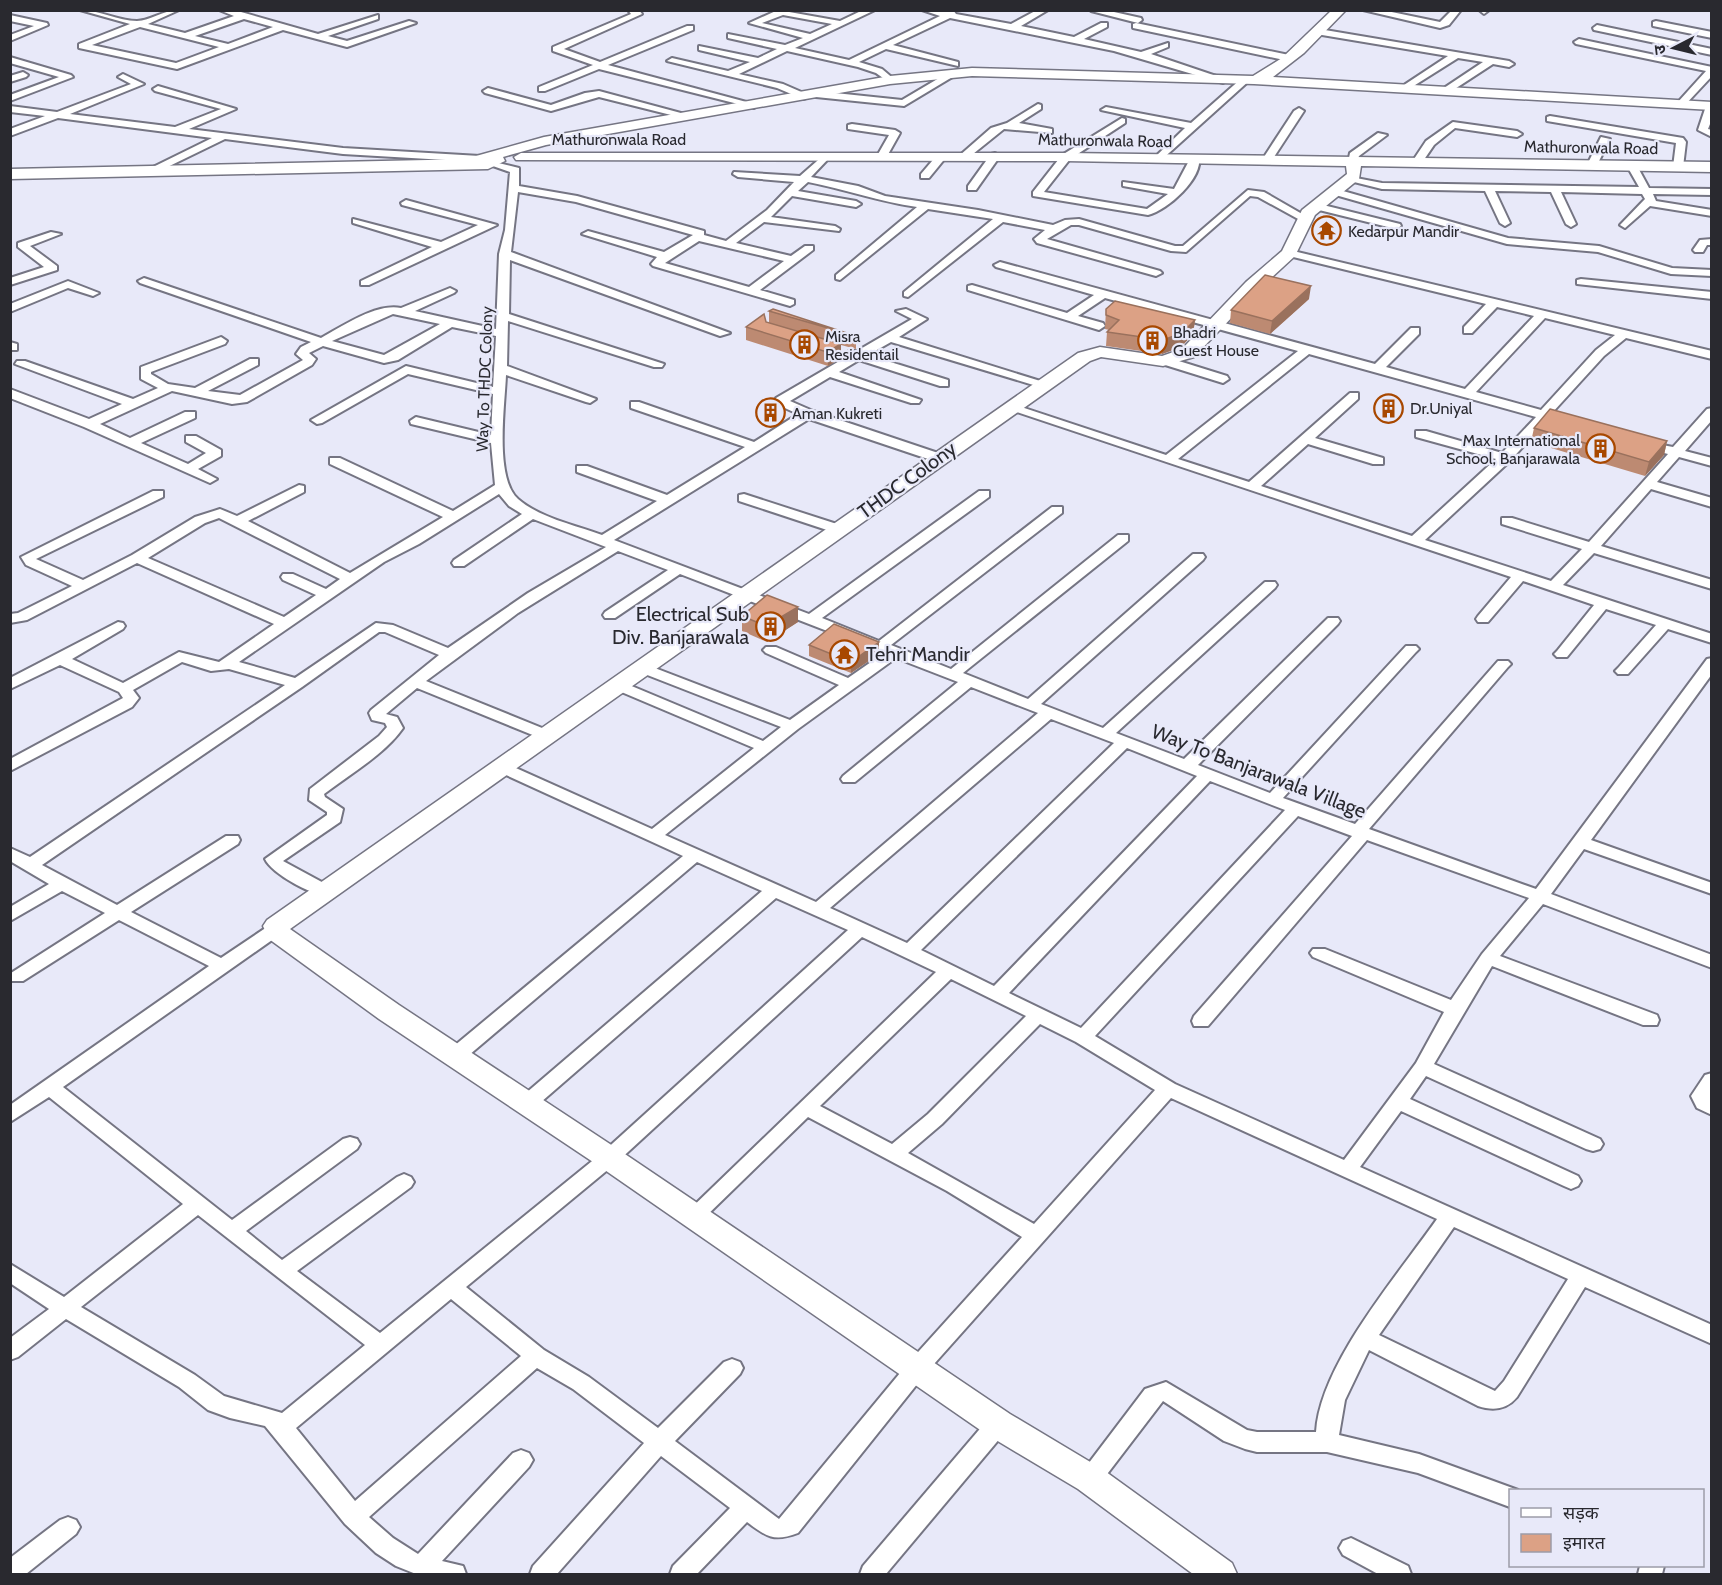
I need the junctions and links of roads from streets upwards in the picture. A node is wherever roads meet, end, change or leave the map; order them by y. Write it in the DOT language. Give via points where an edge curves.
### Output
graph roads {
  1 [pos="84,10"];
  2 [pos="175,10"];
  3 [pos="223,10"];
  4 [pos="926,10"];
  5 [pos="958,10"];
  6 [pos="1044,10"];
  7 [pos="1089,10"];
  8 [pos="1340,10"];
  9 [pos="1367,10"];
  10 [pos="1457,10"];
  11 [pos="634,11"];
  12 [pos="870,11"];
  13 [pos="1096,11"];
  14 [pos="948,15"];
  15 [pos="243,16"];
  16 [pos="375,17"];
  17 [pos="10,18"];
  18 [pos="412,23"];
  19 [pos="137,24"];
  20 [pos="843,24"];
  21 [pos="1656,24"];
  22 [pos="1104,25"];
  23 [pos="282,27"];
  24 [pos="690,28"];
  25 [pos="1011,28"];
  26 [pos="1598,28"];
  27 [pos="1319,32"];
  28 [pos="1712,35"];
  29 [pos="186,36"];
  30 [pos="731,36"];
  31 [pos="317,37"];
  32 [pos="811,37"];
  33 [pos="11,38"];
  34 [pos="1073,41"];
  35 [pos="1579,42"];
  36 [pos="1165,45"];
  37 [pos="885,46"];
  38 [pos="228,47"];
  39 [pos="702,48"];
  40 [pos="784,49"];
  41 [pos="1712,52"];
  42 [pos="1456,55"];
  43 [pos="1138,56"];
  44 [pos="1289,58"];
  45 [pos="672,61"];
  46 [pos="759,61"];
  47 [pos="1491,61"];
  48 [pos="12,62"];
  49 [pos="850,63"];
  50 [pos="1509,64"];
  51 [pos="600,66"];
  52 [pos="955,68"];
  53 [pos="1712,70"];
  54 [pos="730,74"];
  55 [pos="23,75"];
  56 [pos="123,77"];
  57 [pos="10,79"];
  58 [pos="890,80"];
  59 [pos="1223,80"];
  60 [pos="1249,80"];
  61 [pos="158,89"];
  62 [pos="542,89"];
  63 [pos="1404,89"];
  64 [pos="488,91"];
  65 [pos="1444,92"];
  66 [pos="809,95"];
  67 [pos="10,98"];
  68 [pos="1681,104"];
  69 [pos="751,105"];
  70 [pos="1711,106"];
  71 [pos="1038,107"];
  72 [pos="11,109"];
  73 [pos="1106,110"];
  74 [pos="1299,111"];
  75 [pos="55,115"];
  76 [pos="687,116"];
  77 [pos="1550,119"];
  78 [pos="1122,121"];
  79 [pos="1011,124"];
  80 [pos="1192,126"];
  81 [pos="852,127"];
  82 [pos="175,130"];
  83 [pos="1048,131"];
  84 [pos="10,133"];
  85 [pos="1517,134"];
  86 [pos="1712,134"];
  87 [pos="1382,135"];
  88 [pos="223,136"];
  89 [pos="1605,139"];
  90 [pos="882,156"];
  91 [pos="942,156"];
  92 [pos="964,156"];
  93 [pos="995,156"];
  94 [pos="825,157"];
  95 [pos="1066,157"];
  96 [pos="1159,159"];
  97 [pos="1195,159"];
  98 [pos="1267,160"];
  99 [pos="489,161"];
  100 [pos="1352,161"];
  101 [pos="1417,162"];
  102 [pos="1592,165"];
  103 [pos="1632,166"];
  104 [pos="1678,166"];
  105 [pos="1712,167"];
  106 [pos="151,172"];
  107 [pos="10,174"];
  108 [pos="738,174"];
  109 [pos="925,176"];
  110 [pos="806,179"];
  111 [pos="1351,180"];
  112 [pos="1127,183"];
  113 [pos="513,188"];
  114 [pos="972,188"];
  115 [pos="1489,189"];
  116 [pos="1555,190"];
  117 [pos="1647,191"];
  118 [pos="1175,192"];
  119 [pos="1336,192"];
  120 [pos="1712,192"];
  121 [pos="791,194"];
  122 [pos="406,203"];
  123 [pos="1649,203"];
  124 [pos="856,204"];
  125 [pos="926,205"];
  126 [pos="1310,212"];
  127 [pos="1712,213"];
  128 [pos="1000,218"];
  129 [pos="763,219"];
  130 [pos="357,221"];
  131 [pos="1505,223"];
  132 [pos="488,224"];
  133 [pos="1571,224"];
  134 [pos="1625,225"];
  135 [pos="1396,226"];
  136 [pos="835,229"];
  137 [pos="1054,229"];
  138 [pos="510,230"];
  139 [pos="55,234"];
  140 [pos="588,234"];
  141 [pos="697,237"];
  142 [pos="1712,242"];
  143 [pos="727,245"];
  144 [pos="444,246"];
  145 [pos="808,248"];
  146 [pos="1699,250"];
  147 [pos="1289,253"];
  148 [pos="505,254"];
  149 [pos="665,256"];
  150 [pos="792,260"];
  151 [pos="1000,265"];
  152 [pos="1156,273"];
  153 [pos="1712,273"];
  154 [pos="840,277"];
  155 [pos="11,281"];
  156 [pos="144,281"];
  157 [pos="1581,282"];
  158 [pos="365,284"];
  159 [pos="972,288"];
  160 [pos="450,291"];
  161 [pos="751,291"];
  162 [pos="93,292"];
  163 [pos="908,294"];
  164 [pos="1103,294"];
  165 [pos="1712,296"];
  166 [pos="790,302"];
  167 [pos="1496,302"];
  168 [pos="10,309"];
  169 [pos="902,311"];
  170 [pos="404,312"];
  171 [pos="1542,314"];
  172 [pos="504,316"];
  173 [pos="1069,317"];
  174 [pos="450,323"];
  175 [pos="1218,324"];
  176 [pos="1099,326"];
  177 [pos="1468,330"];
  178 [pos="1416,331"];
  179 [pos="724,333"];
  180 [pos="502,334"];
  181 [pos="1624,334"];
  182 [pos="888,338"];
  183 [pos="221,341"];
  184 [pos="322,342"];
  185 [pos="836,349"];
  186 [pos="1306,350"];
  187 [pos="858,355"];
  188 [pos="1712,355"];
  189 [pos="1166,361"];
  190 [pos="254,362"];
  191 [pos="21,364"];
  192 [pos="658,364"];
  193 [pos="502,369"];
  194 [pos="1377,369"];
  195 [pos="827,372"];
  196 [pos="1223,379"];
  197 [pos="944,383"];
  198 [pos="1044,384"];
  199 [pos="166,388"];
  200 [pos="199,391"];
  201 [pos="500,392"];
  202 [pos="10,393"];
  203 [pos="1468,394"];
  204 [pos="1354,396"];
  205 [pos="590,399"];
  206 [pos="915,400"];
  207 [pos="131,404"];
  208 [pos="635,405"];
  209 [pos="1011,408"];
  210 [pos="1712,412"];
  211 [pos="808,414"];
  212 [pos="1542,414"];
  213 [pos="190,416"];
  214 [pos="317,420"];
  215 [pos="416,421"];
  216 [pos="89,424"];
  217 [pos="1584,426"];
  218 [pos="1421,435"];
  219 [pos="190,439"];
  220 [pos="1629,439"];
  221 [pos="1305,440"];
  222 [pos="498,441"];
  223 [pos="132,442"];
  224 [pos="756,447"];
  225 [pos="1674,452"];
  226 [pos="939,458"];
  227 [pos="1506,458"];
  228 [pos="1169,459"];
  229 [pos="335,461"];
  230 [pos="1378,461"];
  231 [pos="1712,462"];
  232 [pos="190,468"];
  233 [pos="582,469"];
  234 [pos="210,479"];
  235 [pos="1647,483"];
  236 [pos="1252,487"];
  237 [pos="500,488"];
  238 [pos="299,489"];
  239 [pos="158,494"];
  240 [pos="984,494"];
  241 [pos="744,498"];
  242 [pos="669,501"];
  243 [pos="1712,502"];
  244 [pos="1057,510"];
  245 [pos="532,514"];
  246 [pos="452,516"];
  247 [pos="238,521"];
  248 [pos="1508,521"];
  249 [pos="838,530"];
  250 [pos="1123,538"];
  251 [pos="1416,540"];
  252 [pos="611,542"];
  253 [pos="1592,547"];
  254 [pos="1198,557"];
  255 [pos="137,558"];
  256 [pos="459,563"];
  257 [pos="679,569"];
  258 [pos="1521,574"];
  259 [pos="288,577"];
  260 [pos="351,579"];
  261 [pos="84,585"];
  262 [pos="1270,585"];
  263 [pos="1555,585"];
  264 [pos="1711,585"];
  265 [pos="746,594"];
  266 [pos="327,595"];
  267 [pos="1603,603"];
  268 [pos="610,615"];
  269 [pos="10,619"];
  270 [pos="1483,619"];
  271 [pos="810,620"];
  272 [pos="1333,621"];
  273 [pos="284,623"];
  274 [pos="1665,624"];
  275 [pos="117,626"];
  276 [pos="1712,639"];
  277 [pos="888,649"];
  278 [pos="1411,649"];
  279 [pos="771,650"];
  280 [pos="450,654"];
  281 [pos="1562,654"];
  282 [pos="60,659"];
  283 [pos="1712,662"];
  284 [pos="228,664"];
  285 [pos="1503,664"];
  286 [pos="642,669"];
  287 [pos="1623,671"];
  288 [pos="952,675"];
  289 [pos="969,681"];
  290 [pos="418,683"];
  291 [pos="10,684"];
  292 [pos="297,684"];
  293 [pos="617,685"];
  294 [pos="851,685"];
  295 [pos="124,689"];
  296 [pos="1030,705"];
  297 [pos="1049,712"];
  298 [pos="792,726"];
  299 [pos="1106,734"];
  300 [pos="546,735"];
  301 [pos="1125,741"];
  302 [pos="767,748"];
  303 [pos="1188,765"];
  304 [pos="10,766"];
  305 [pos="501,767"];
  306 [pos="1209,773"];
  307 [pos="849,779"];
  308 [pos="1273,800"];
  309 [pos="1295,809"];
  310 [pos="1360,833"];
  311 [pos="653,836"];
  312 [pos="232,840"];
  313 [pos="1580,842"];
  314 [pos="10,853"];
  315 [pos="695,855"];
  316 [pos="30,865"];
  317 [pos="62,884"];
  318 [pos="1712,889"];
  319 [pos="325,891"];
  320 [pos="772,892"];
  321 [pos="1540,896"];
  322 [pos="816,911"];
  323 [pos="117,912"];
  324 [pos="10,915"];
  325 [pos="276,929"];
  326 [pos="858,931"];
  327 [pos="909,951"];
  328 [pos="1319,953"];
  329 [pos="1488,958"];
  330 [pos="1712,962"];
  331 [pos="221,965"];
  332 [pos="947,972"];
  333 [pos="17,977"];
  334 [pos="996,995"];
  335 [pos="1455,1009"];
  336 [pos="1037,1016"];
  337 [pos="1650,1020"];
  338 [pos="1201,1021"];
  339 [pos="1083,1037"];
  340 [pos="455,1056"];
  341 [pos="1423,1068"];
  342 [pos="1712,1080"];
  343 [pos="50,1087"];
  344 [pos="1168,1089"];
  345 [pos="1398,1101"];
  346 [pos="526,1104"];
  347 [pos="807,1108"];
  348 [pos="1712,1108"];
  349 [pos="10,1115"];
  350 [pos="350,1144"];
  351 [pos="1593,1144"];
  352 [pos="894,1154"];
  353 [pos="609,1158"];
  354 [pos="1348,1169"];
  355 [pos="1571,1181"];
  356 [pos="404,1182"];
  357 [pos="199,1203"];
  358 [pos="694,1215"];
  359 [pos="1450,1217"];
  360 [pos="232,1231"];
  361 [pos="1036,1236"];
  362 [pos="282,1271"];
  363 [pos="10,1272"];
  364 [pos="1580,1276"];
  365 [pos="451,1287"];
  366 [pos="63,1310"];
  367 [pos="1712,1335"];
  368 [pos="1365,1338"];
  369 [pos="379,1344"];
  370 [pos="10,1351"];
  371 [pos="536,1356"];
  372 [pos="918,1367"];
  373 [pos="732,1368"];
  374 [pos="998,1424"];
  375 [pos="281,1427"];
  376 [pos="1327,1442"];
  377 [pos="658,1443"];
  378 [pos="521,1460"];
  379 [pos="1090,1479"];
  380 [pos="1509,1497"];
  381 [pos="747,1506"];
  382 [pos="353,1517"];
  383 [pos="68,1527"];
  384 [pos="1351,1548"];
  385 [pos="422,1566"];
  386 [pos="10,1573"];
  387 [pos="454,1575"];
  388 [pos="542,1575"];
  389 [pos="682,1575"];
  390 [pos="872,1575"];
  391 [pos="1220,1575"];
  392 [pos="1399,1575"];
  1 -- 19 [label="street"];
  2 -- 19 [label="street"];
  3 -- 15 [label="street"];
  4 -- 14 [label="street"];
  5 -- 14 [label="street"];
  6 -- 25 [label="street"];
  7 -- 13 [label="street"];
  8 -- 27 [label="street"];
  9 -- 10 [label="street" via="1440,25"];
  11 -- 51 [label="street" via="638,14 556,49"];
  12 -- 20 [label="street"];
  13 -- 44 [label="street"];
  14 -- 25 [label="street"];
  14 -- 37 [label="street"];
  15 -- 23 [label="street"];
  15 -- 29 [label="street"];
  16 -- 31 [label="street"];
  17 -- 33 [label="street" via="44,26"];
  18 -- 31 [label="street" via="351,44"];
  19 -- 29 [label="street"];
  19 -- 38 [label="street" via="82,46 174,66"];
  20 -- 32 [label="street"];
  20 -- 32 [label="street" via="782,12 753,23"];
  21 -- 28 [label="street"];
  22 -- 34 [label="street"];
  23 -- 31 [label="street"];
  23 -- 38 [label="street"];
  24 -- 51 [label="street"];
  25 -- 34 [label="street"];
  26 -- 41 [label="street"];
  27 -- 42 [label="street"];
  27 -- 44 [label="street"];
  29 -- 38 [label="street"];
  30 -- 40 [label="street"];
  32 -- 40 [label="street"];
  34 -- 43 [label="street"];
  35 -- 53 [label="street"];
  36 -- 43 [label="street"];
  37 -- 49 [label="street"];
  37 -- 52 [label="street"];
  39 -- 46 [label="street"];
  40 -- 46 [label="street"];
  40 -- 49 [label="street"];
  42 -- 47 [label="street"];
  42 -- 63 [label="street"];
  43 -- 59 [label="street"];
  44 -- 60 [label="street" via="1262,78"];
  45 -- 54 [label="street"];
  46 -- 54 [label="street"];
  47 -- 50 [label="street"];
  47 -- 65 [label="street"];
  48 -- 67 [label="street" via="68,77"];
  49 -- 58 [label="street" via="879,71"];
  51 -- 62 [label="street"];
  51 -- 69 [label="street"];
  52 -- 58 [label="street"];
  52 -- 59 [label="street"];
  52 -- 66 [label="street" via="904,103"];
  53 -- 68 [label="street"];
  54 -- 66 [label="street"];
  55 -- 57 [label="street"];
  56 -- 75 [label="street" via="139,85"];
  58 -- 66 [label="street"];
  59 -- 60 [label="street"];
  60 -- 63 [label="street"];
  60 -- 80 [label="street"];
  61 -- 82 [label="street" via="231,109"];
  63 -- 65 [label="street"];
  64 -- 76 [label="street" via="555,108 599,94"];
  65 -- 68 [label="street"];
  66 -- 69 [label="street"];
  68 -- 70 [label="street"];
  69 -- 76 [label="street"];
  70 -- 86 [label="street" via="1703,130"];
  71 -- 79 [label="street"];
  72 -- 75 [label="street"];
  73 -- 80 [label="street"];
  74 -- 98 [label="street"];
  75 -- 82 [label="street"];
  75 -- 84 [label="street"];
  76 -- 99 [label="street" via="529,144"];
  77 -- 104 [label="street" via="1679,140"];
  78 -- 95 [label="street"];
  79 -- 83 [label="street"];
  79 -- 92 [label="street" via="992,132"];
  80 -- 96 [label="street"];
  81 -- 90 [label="street" via="895,133"];
  82 -- 88 [label="street"];
  85 -- 101 [label="street" via="1453,124 1430,143"];
  87 -- 100 [label="street" via="1354,155"];
  88 -- 99 [label="street" via="354,152"];
  88 -- 106 [label="street"];
  89 -- 102 [label="street"];
  90 -- 91 [label="street, Mathuronwala Road"];
  90 -- 94 [label="street, Mathuronwala Road"];
  91 -- 92 [label="street, Mathuronwala Road"];
  91 -- 109 [label="street"];
  92 -- 93 [label="street, Mathuronwala Road"];
  93 -- 95 [label="street, Mathuronwala Road"];
  93 -- 114 [label="street"];
  94 -- 99 [label="street, Mathuronwala Road" via="560,157"];
  94 -- 110 [label="street"];
  95 -- 96 [label="street, Mathuronwala Road"];
  95 -- 118 [label="street" via="1037,194 1148,212"];
  96 -- 97 [label="street, Mathuronwala Road"];
  97 -- 98 [label="street, Mathuronwala Road"];
  97 -- 118 [label="street" via="1191,172"];
  98 -- 100 [label="street, Mathuronwala Road"];
  99 -- 106 [label="street, Mathuronwala Road"];
  99 -- 113 [label="street, Way To THDC Colony" via="515,170"];
  100 -- 101 [label="street, Mathuronwala Road"];
  100 -- 111 [label="street" via="1355,173"];
  101 -- 102 [label="street, Mathuronwala Road"];
  102 -- 103 [label="street, Mathuronwala Road"];
  103 -- 104 [label="street, Mathuronwala Road"];
  103 -- 117 [label="street"];
  104 -- 105 [label="street, Mathuronwala Road"];
  106 -- 107 [label="street, Mathuronwala Road"];
  108 -- 110 [label="street"];
  110 -- 121 [label="street"];
  110 -- 125 [label="street" via="854,188 878,198"];
  111 -- 115 [label="street" via="1382,186"];
  111 -- 119 [label="street"];
  112 -- 118 [label="street"];
  113 -- 138 [label="street, Way To THDC Colony"];
  113 -- 141 [label="street" via="577,199 698,232 701,235"];
  115 -- 116 [label="street"];
  115 -- 131 [label="street"];
  116 -- 117 [label="street"];
  116 -- 133 [label="street"];
  117 -- 120 [label="street"];
  117 -- 123 [label="street"];
  119 -- 126 [label="street"];
  119 -- 153 [label="street" via="1507,241 1589,248 1671,271"];
  121 -- 124 [label="street"];
  121 -- 129 [label="street"];
  122 -- 132 [label="street"];
  123 -- 127 [label="street"];
  123 -- 134 [label="street"];
  125 -- 128 [label="street"];
  125 -- 154 [label="street"];
  126 -- 135 [label="street"];
  126 -- 137 [label="street" via="1251,193 1185,249 1167,248 1076,222"];
  126 -- 147 [label="street"];
  128 -- 137 [label="street"];
  128 -- 163 [label="street"];
  129 -- 136 [label="street"];
  129 -- 143 [label="street"];
  130 -- 144 [label="street"];
  132 -- 138 [label="street"];
  132 -- 144 [label="street"];
  137 -- 152 [label="street" via="1041,241"];
  138 -- 148 [label="street, Way To THDC Colony"];
  139 -- 155 [label="street" via="22,244 53,268"];
  140 -- 149 [label="street"];
  141 -- 143 [label="street"];
  141 -- 149 [label="street"];
  142 -- 146 [label="street" via="1704,242"];
  143 -- 150 [label="street"];
  144 -- 158 [label="street"];
  145 -- 150 [label="street"];
  147 -- 167 [label="street"];
  147 -- 175 [label="street"];
  148 -- 172 [label="street, Way To THDC Colony"];
  148 -- 179 [label="street"];
  149 -- 161 [label="street" via="657,264"];
  150 -- 161 [label="street"];
  151 -- 164 [label="street"];
  156 -- 184 [label="street"];
  157 -- 165 [label="street"];
  159 -- 173 [label="street"];
  160 -- 170 [label="street"];
  161 -- 166 [label="street"];
  162 -- 168 [label="street" via="68,284"];
  164 -- 173 [label="street"];
  164 -- 175 [label="street"];
  167 -- 171 [label="street"];
  167 -- 177 [label="street"];
  169 -- 182 [label="street" via="921,319"];
  170 -- 174 [label="street"];
  170 -- 184 [label="street" via="384,312"];
  171 -- 181 [label="street"];
  171 -- 203 [label="street"];
  172 -- 180 [label="street, Way To THDC Colony"];
  172 -- 192 [label="street"];
  173 -- 176 [label="street"];
  174 -- 180 [label="street"];
  174 -- 184 [label="street" via="389,359"];
  175 -- 186 [label="street"];
  175 -- 189 [label="street" via="1188,353"];
  178 -- 194 [label="street"];
  180 -- 193 [label="street, Way To THDC Colony"];
  181 -- 188 [label="street"];
  181 -- 212 [label="street" via="1600,352"];
  182 -- 187 [label="street"];
  182 -- 198 [label="street"];
  183 -- 199 [label="street" via="143,372"];
  184 -- 200 [label="street" via="303,352 308,362 243,399"];
  185 -- 187 [label="street"];
  186 -- 194 [label="street"];
  186 -- 228 [label="street"];
  187 -- 195 [label="street"];
  187 -- 197 [label="street"];
  189 -- 196 [label="street"];
  189 -- 198 [label="street, THDC Colony" via="1100,352 1083,357"];
  190 -- 200 [label="street"];
  191 -- 207 [label="street"];
  193 -- 201 [label="street, Way To THDC Colony"];
  193 -- 205 [label="street"];
  194 -- 203 [label="street"];
  195 -- 206 [label="street"];
  195 -- 211 [label="street" via="780,401"];
  198 -- 209 [label="street, THDC Colony"];
  199 -- 200 [label="street"];
  199 -- 207 [label="street"];
  201 -- 214 [label="street" via="406,370"];
  201 -- 222 [label="street, Way To THDC Colony"];
  202 -- 216 [label="street"];
  203 -- 212 [label="street"];
  204 -- 221 [label="street"];
  207 -- 216 [label="street"];
  208 -- 224 [label="street"];
  209 -- 226 [label="street, THDC Colony"];
  209 -- 228 [label="street"];
  210 -- 225 [label="street"];
  211 -- 224 [label="street"];
  211 -- 226 [label="street"];
  212 -- 217 [label="street"];
  212 -- 227 [label="street"];
  213 -- 223 [label="street"];
  215 -- 222 [label="street"];
  216 -- 223 [label="street"];
  218 -- 227 [label="street"];
  219 -- 232 [label="street" via="216,453"];
  220 -- 225 [label="street"];
  221 -- 230 [label="street"];
  221 -- 236 [label="street"];
  222 -- 237 [label="street, Way To THDC Colony"];
  223 -- 232 [label="street"];
  224 -- 242 [label="street"];
  225 -- 231 [label="street"];
  225 -- 235 [label="street"];
  226 -- 249 [label="street, THDC Colony"];
  227 -- 251 [label="street"];
  228 -- 236 [label="street"];
  229 -- 246 [label="street"];
  232 -- 234 [label="street"];
  233 -- 242 [label="street"];
  235 -- 243 [label="street"];
  235 -- 253 [label="street"];
  236 -- 251 [label="street"];
  237 -- 245 [label="street" via="514,504"];
  237 -- 246 [label="street"];
  238 -- 247 [label="street"];
  239 -- 261 [label="street" via="28,557 31,562"];
  240 -- 271 [label="street"];
  241 -- 249 [label="street"];
  242 -- 252 [label="street"];
  244 -- 277 [label="street"];
  245 -- 252 [label="street"];
  245 -- 256 [label="street"];
  246 -- 260 [label="street"];
  247 -- 255 [label="street" via="220,513 209,516"];
  247 -- 260 [label="street"];
  248 -- 253 [label="street"];
  249 -- 265 [label="street, THDC Colony"];
  250 -- 288 [label="street"];
  251 -- 258 [label="street"];
  252 -- 257 [label="street"];
  252 -- 280 [label="street"];
  253 -- 263 [label="street"];
  253 -- 264 [label="street"];
  254 -- 296 [label="street"];
  255 -- 261 [label="street"];
  255 -- 273 [label="street"];
  257 -- 265 [label="street"];
  257 -- 268 [label="street"];
  258 -- 263 [label="street"];
  258 -- 270 [label="street"];
  259 -- 266 [label="street"];
  260 -- 266 [label="street"];
  261 -- 269 [label="street" via="22,617"];
  262 -- 299 [label="street"];
  263 -- 267 [label="street"];
  265 -- 271 [label="street, Way To Banjarawala Village"];
  265 -- 286 [label="street, THDC Colony"];
  266 -- 273 [label="street"];
  267 -- 274 [label="street"];
  267 -- 281 [label="street"];
  271 -- 277 [label="street, Way To Banjarawala Village"];
  272 -- 303 [label="street"];
  273 -- 284 [label="street"];
  274 -- 276 [label="street"];
  274 -- 287 [label="street"];
  275 -- 282 [label="street"];
  277 -- 288 [label="street, Way To Banjarawala Village"];
  277 -- 294 [label="street"];
  278 -- 308 [label="street"];
  279 -- 294 [label="street"];
  280 -- 290 [label="street"];
  280 -- 292 [label="street" via="388,628 376,627"];
  282 -- 291 [label="street"];
  282 -- 295 [label="street"];
  283 -- 313 [label="street"];
  284 -- 292 [label="street"];
  284 -- 295 [label="street" via="214,668 179,657"];
  285 -- 310 [label="street"];
  286 -- 293 [label="street, THDC Colony"];
  286 -- 298 [label="street"];
  288 -- 289 [label="street, Way To Banjarawala Village"];
  289 -- 296 [label="street, Way To Banjarawala Village"];
  289 -- 307 [label="street"];
  290 -- 300 [label="street"];
  290 -- 319 [label="street" via="377,714 390,720 395,728 385,739 316,793 317,800 335,809 334,818 274,859 278,866"];
  292 -- 316 [label="street"];
  293 -- 300 [label="street, THDC Colony"];
  293 -- 302 [label="street"];
  294 -- 298 [label="street"];
  295 -- 304 [label="street" via="131,698 126,704"];
  296 -- 297 [label="street, Way To Banjarawala Village"];
  297 -- 299 [label="street, Way To Banjarawala Village"];
  297 -- 322 [label="street"];
  298 -- 302 [label="street"];
  299 -- 301 [label="street, Way To Banjarawala Village"];
  300 -- 305 [label="street, THDC Colony"];
  301 -- 303 [label="street, Way To Banjarawala Village"];
  301 -- 327 [label="street"];
  302 -- 311 [label="street"];
  303 -- 306 [label="street, Way To Banjarawala Village"];
  305 -- 311 [label="street"];
  305 -- 319 [label="street, THDC Colony"];
  306 -- 308 [label="street, Way To Banjarawala Village"];
  306 -- 334 [label="street"];
  308 -- 309 [label="street, Way To Banjarawala Village"];
  309 -- 310 [label="street, Way To Banjarawala Village"];
  309 -- 339 [label="street"];
  310 -- 321 [label="street, Way To Banjarawala Village"];
  310 -- 338 [label="street"];
  311 -- 315 [label="street"];
  312 -- 323 [label="street"];
  313 -- 318 [label="street"];
  313 -- 321 [label="street"];
  314 -- 316 [label="street"];
  315 -- 320 [label="street"];
  315 -- 340 [label="street"];
  316 -- 317 [label="street"];
  317 -- 323 [label="street"];
  317 -- 324 [label="street"];
  319 -- 325 [label="street, THDC Colony" via="280,922"];
  320 -- 322 [label="street"];
  320 -- 346 [label="street"];
  321 -- 329 [label="street"];
  321 -- 330 [label="street, Way To Banjarawala Village"];
  322 -- 326 [label="street"];
  323 -- 331 [label="street"];
  323 -- 333 [label="street"];
  325 -- 331 [label="street"];
  325 -- 340 [label="street"];
  326 -- 327 [label="street"];
  326 -- 353 [label="street"];
  327 -- 332 [label="street"];
  328 -- 335 [label="street"];
  329 -- 335 [label="street"];
  329 -- 337 [label="street"];
  331 -- 343 [label="street"];
  332 -- 334 [label="street"];
  332 -- 347 [label="street"];
  334 -- 336 [label="street"];
  335 -- 341 [label="street"];
  336 -- 339 [label="street"];
  336 -- 352 [label="street" via="935,1119"];
  339 -- 344 [label="street"];
  340 -- 346 [label="street"];
  341 -- 345 [label="street"];
  341 -- 351 [label="street"];
  342 -- 348 [label="street" via="1701,1096 1704,1104"];
  343 -- 349 [label="street"];
  343 -- 357 [label="street"];
  344 -- 354 [label="street"];
  344 -- 361 [label="street"];
  345 -- 354 [label="street"];
  345 -- 355 [label="street"];
  346 -- 353 [label="street"];
  347 -- 352 [label="street"];
  347 -- 358 [label="street"];
  350 -- 360 [label="street"];
  352 -- 361 [label="street"];
  353 -- 358 [label="street"];
  353 -- 365 [label="street"];
  354 -- 359 [label="street"];
  356 -- 362 [label="street"];
  357 -- 360 [label="street"];
  357 -- 366 [label="street"];
  358 -- 372 [label="street"];
  359 -- 364 [label="street"];
  359 -- 368 [label="street"];
  360 -- 362 [label="street"];
  361 -- 372 [label="street"];
  362 -- 369 [label="street"];
  363 -- 366 [label="street"];
  364 -- 367 [label="street"];
  364 -- 368 [label="street" via="1502,1400 1486,1399"];
  365 -- 369 [label="street"];
  365 -- 371 [label="street"];
  366 -- 370 [label="street"];
  366 -- 375 [label="street" via="189,1382 214,1402 234,1410 261,1413"];
  368 -- 376 [label="street" via="1336,1390 1327,1419"];
  369 -- 375 [label="street"];
  371 -- 377 [label="street" via="581,1383"];
  371 -- 382 [label="street"];
  372 -- 374 [label="street"];
  372 -- 381 [label="street" via="790,1526 772,1527"];
  373 -- 377 [label="street"];
  374 -- 379 [label="street"];
  374 -- 390 [label="street"];
  375 -- 382 [label="street"];
  376 -- 379 [label="street" via="1267,1443 1245,1439 1173,1393 1161,1391 1153,1395"];
  376 -- 380 [label="street" via="1419,1464"];
  377 -- 381 [label="street"];
  377 -- 388 [label="street"];
  378 -- 385 [label="street"];
  379 -- 391 [label="street"];
  381 -- 389 [label="street"];
  382 -- 385 [label="street" via="392,1550"];
  383 -- 386 [label="street"];
  384 -- 392 [label="street"];
  385 -- 387 [label="street"];
}
